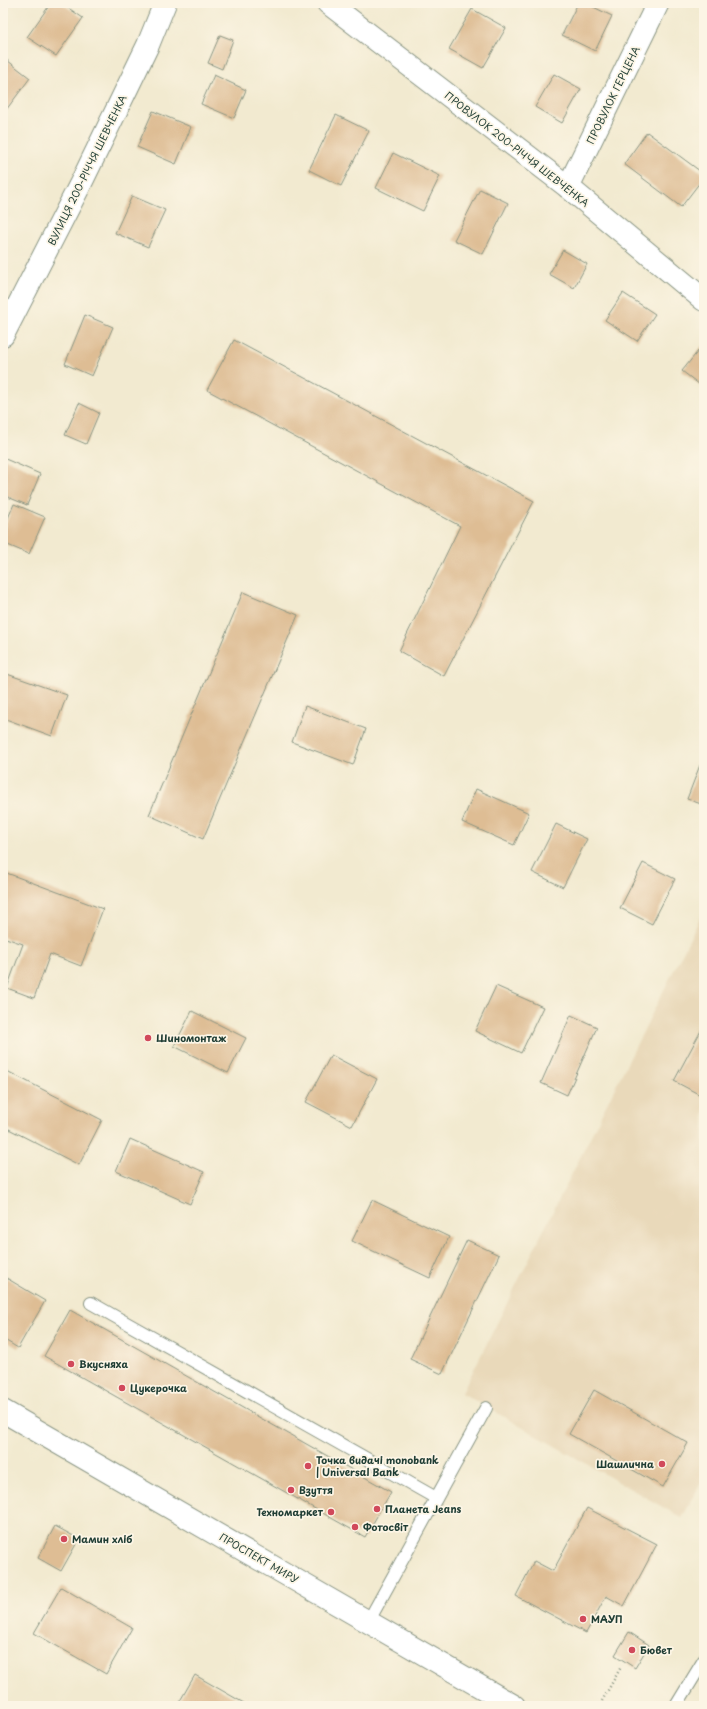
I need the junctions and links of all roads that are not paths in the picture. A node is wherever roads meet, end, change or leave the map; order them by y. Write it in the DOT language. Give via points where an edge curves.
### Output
graph roads {
  1 [pos="165,3"];
  2 [pos="328,3"];
  3 [pos="658,3"];
  4 [pos="568,187"];
  5 [pos="704,300"];
  6 [pos="3,335"];
  7 [pos="91,1302"];
  8 [pos="486,1408"];
  9 [pos="3,1411"];
  10 [pos="436,1498"];
  11 [pos="368,1622"];
  12 [pos="704,1660"];
  13 [pos="514,1706"];
  14 [pos="676,1706"];
  1 -- 6 [label="street, ВУЛИЦЯ 200-РІЧЧЯ ШЕВЧЕНКА" via="148,45 83,179"];
  2 -- 4 [label="street, ПРОВУЛОК 200-РІЧЧЯ ШЕВЧЕНКА"];
  3 -- 4 [label="street, ПРОВУЛОК ГЕРЦЕНА"];
  4 -- 5 [label="street, ПРОВУЛОК 200-РІЧЧЯ ШЕВЧЕНКА"];
  7 -- 10 [label="lane"];
  8 -- 10 [label="lane"];
  9 -- 11 [label="street, ПРОСПЕКТ МИРУ"];
  10 -- 11 [label="lane"];
  11 -- 13 [label="street, ПРОСПЕКТ МИРУ"];
  12 -- 14 [label="lane"];
}
